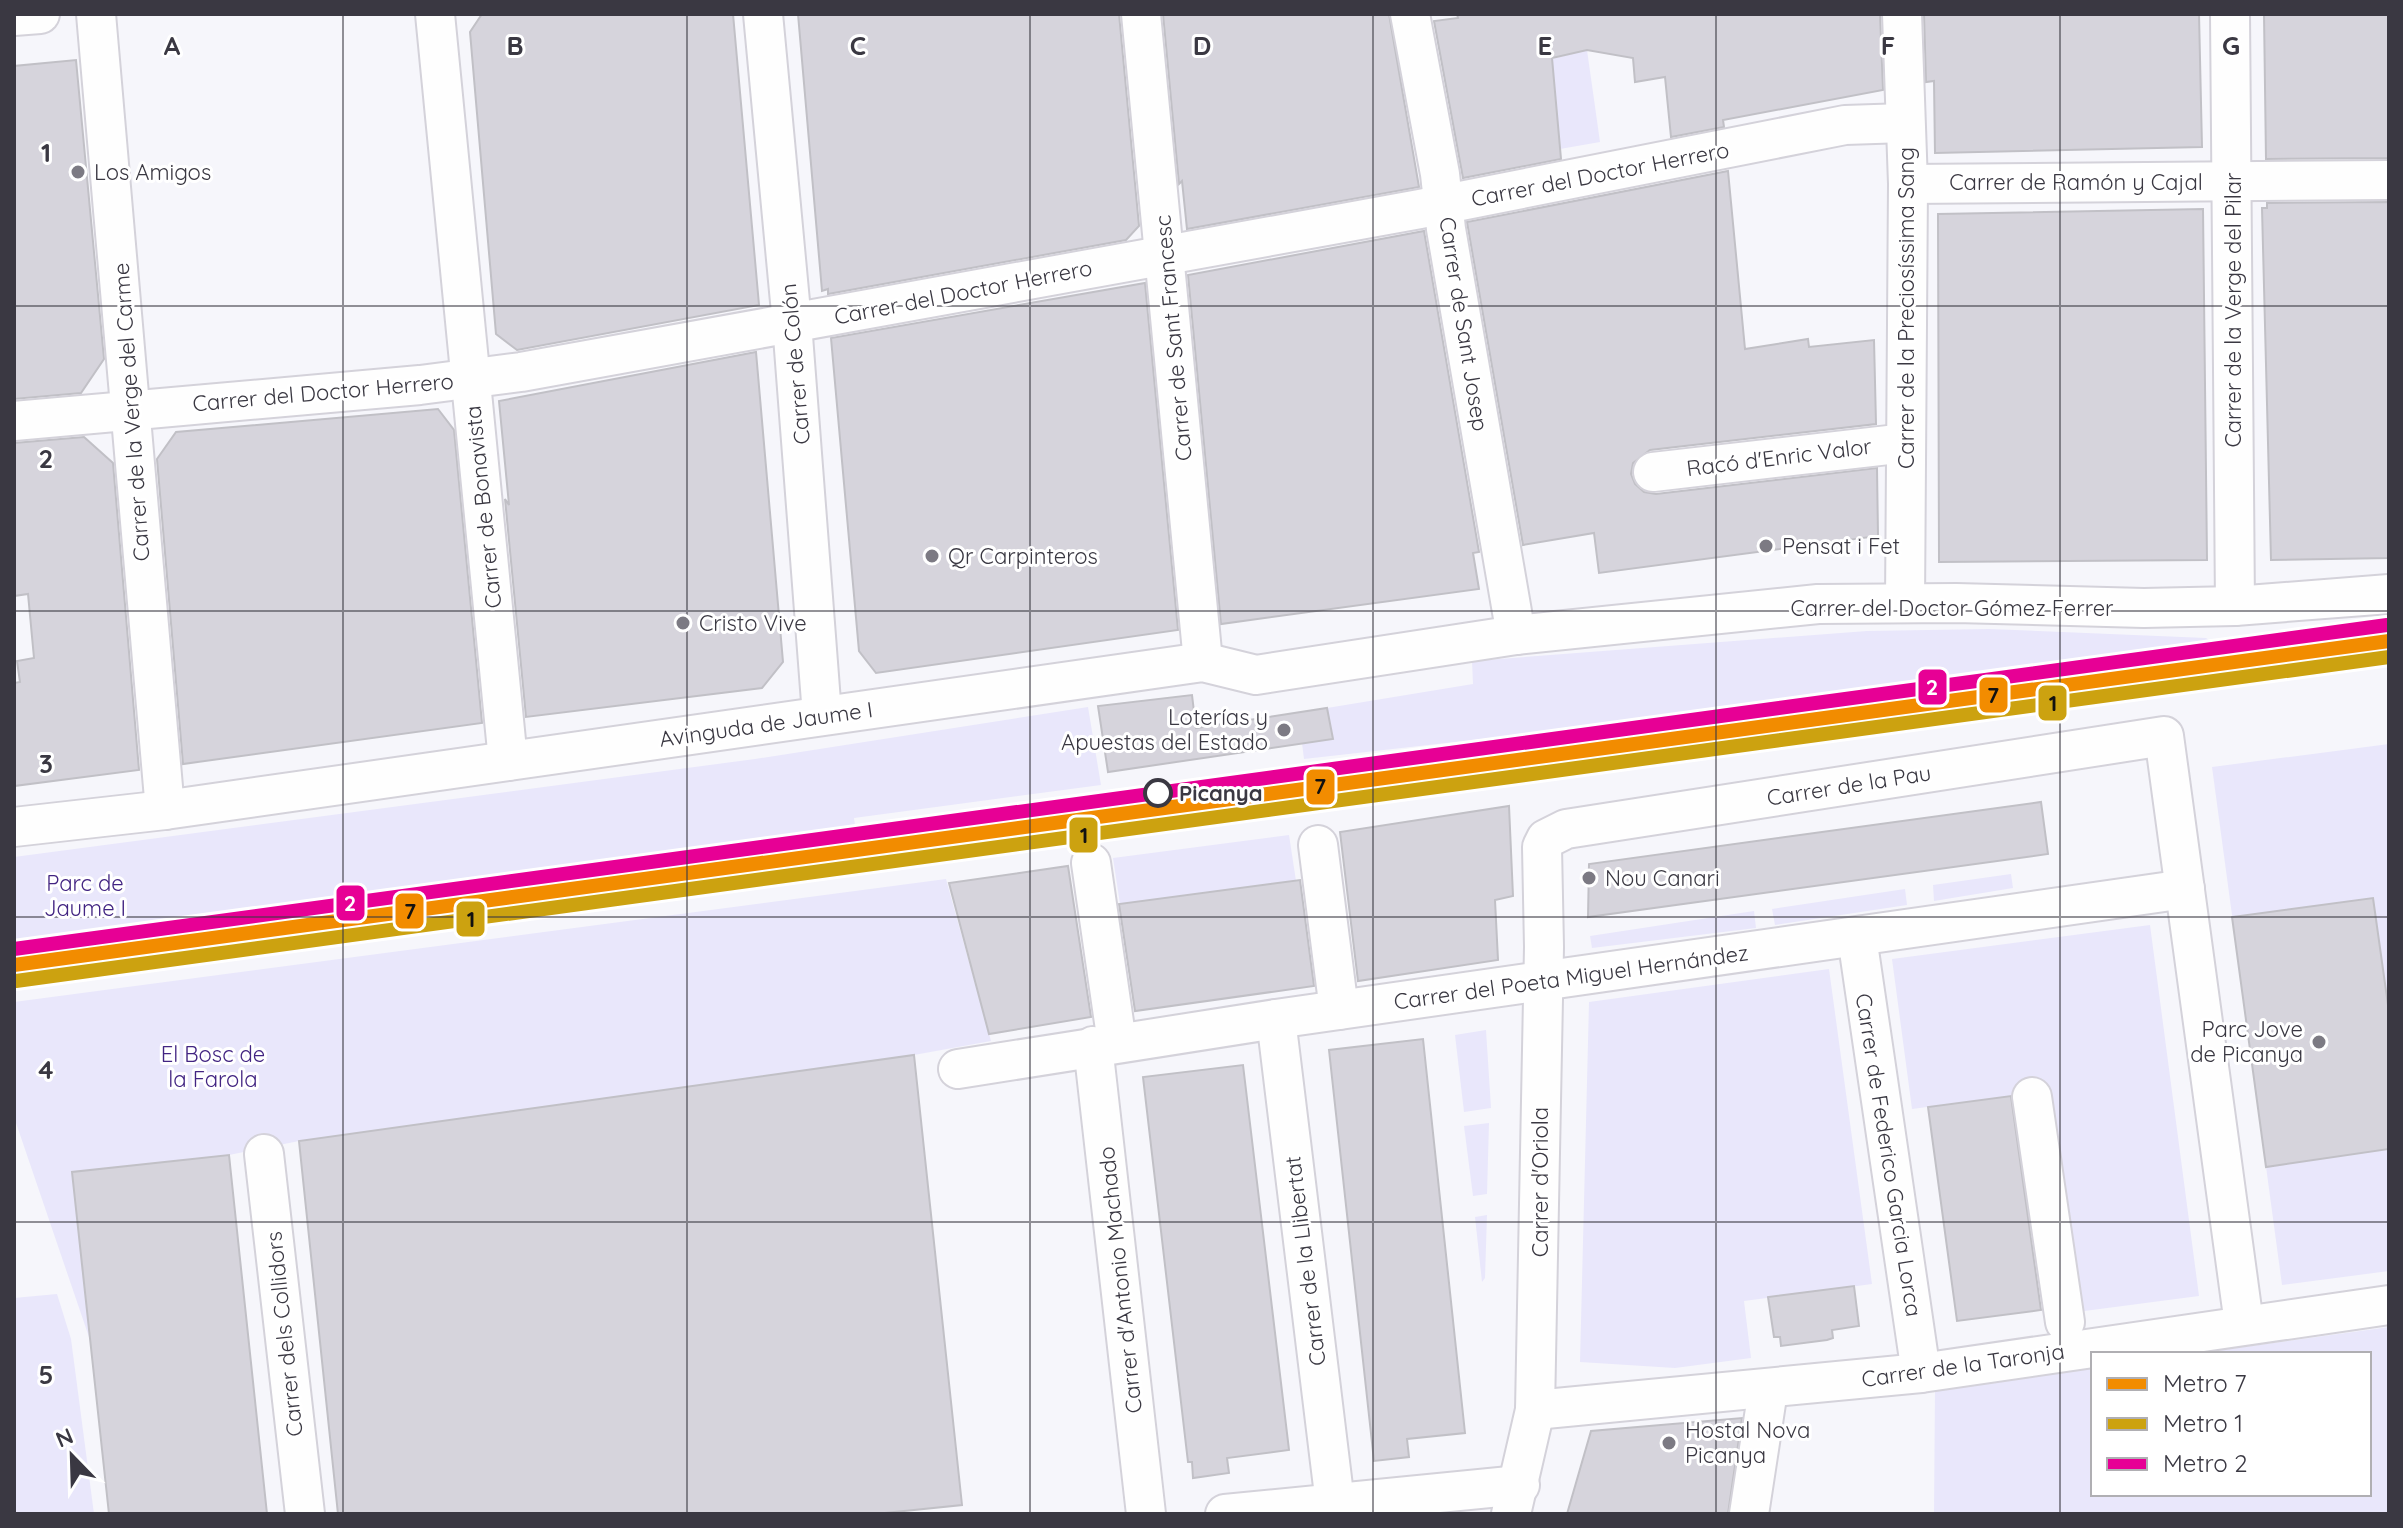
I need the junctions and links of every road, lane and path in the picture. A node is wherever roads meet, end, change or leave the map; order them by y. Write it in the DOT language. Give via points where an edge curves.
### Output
graph roads {
  1 [pos="40,14"];
  2 [pos="96,14"];
  3 [pos="435,14"];
  4 [pos="763,14"];
  5 [pos="1141,14"];
  6 [pos="1410,14"];
  7 [pos="1902,14"];
  8 [pos="2230,14"];
  9 [pos="14,16"];
  10 [pos="1905,123"];
  11 [pos="2389,180"];
  12 [pos="2233,181"];
  13 [pos="1908,184"];
  14 [pos="1444,204"];
  15 [pos="1165,253"];
  16 [pos="792,323"];
  17 [pos="470,378"];
  18 [pos="131,409"];
  19 [pos="14,421"];
  20 [pos="1906,443"];
  21 [pos="1653,472"];
  22 [pos="2389,594"];
  23 [pos="1905,603"];
  24 [pos="2235,606"];
  25 [pos="1516,635"];
  26 [pos="1203,662"];
  27 [pos="822,715"];
  28 [pos="508,761"];
  29 [pos="165,810"];
  30 [pos="14,827"];
  31 [pos="1318,845"];
  32 [pos="1542,847"];
  33 [pos="1091,863"];
  34 [pos="2185,889"];
  35 [pos="1857,937"];
  36 [pos="1541,980"];
  37 [pos="1339,1010"];
  38 [pos="1276,1019"];
  39 [pos="1105,1045"];
  40 [pos="958,1069"];
  41 [pos="2032,1097"];
  42 [pos="264,1154"];
  43 [pos="2389,1305"];
  44 [pos="2065,1322"];
  45 [pos="2244,1324"];
  46 [pos="1921,1373"];
  47 [pos="1768,1390"];
  48 [pos="1535,1410"];
  49 [pos="1516,1500"];
  50 [pos="1335,1503"];
  51 [pos="305,1514"];
  52 [pos="1146,1514"];
  53 [pos="1225,1514"];
  54 [pos="1749,1514"];
  1 -- 9 [label="street"];
  2 -- 18 [label="street, Carrer de la Verge del Carme"];
  3 -- 17 [label="street, Carrer de Bonavista"];
  4 -- 16 [label="street, Carrer de Colón"];
  5 -- 15 [label="street, Carrer de Sant Francesc"];
  6 -- 14 [label="street, Carrer de Sant Josep"];
  7 -- 10 [label="street, Carrer de la Preciosíssima Sang"];
  8 -- 12 [label="street, Carrer de la Verge del Pilar"];
  10 -- 13 [label="street, Carrer de la Preciosíssima Sang"];
  10 -- 14 [label="street, Carrer del Doctor Herrero" via="1845,125"];
  11 -- 12 [label="street, Carrer de Ramón y Cajal"];
  12 -- 13 [label="street, Carrer de Ramón y Cajal"];
  12 -- 24 [label="street, Carrer de la Verge del Pilar"];
  13 -- 20 [label="street, Carrer de la Preciosíssima Sang"];
  14 -- 15 [label="street, Carrer del Doctor Herrero"];
  14 -- 25 [label="street, Carrer de Sant Josep"];
  15 -- 16 [label="street, Carrer del Doctor Herrero"];
  15 -- 26 [label="street, Carrer de Sant Francesc"];
  16 -- 17 [label="street, Carrer del Doctor Herrero"];
  16 -- 27 [label="street, Carrer de Colón"];
  17 -- 18 [label="street, Carrer del Doctor Herrero"];
  17 -- 28 [label="street, Carrer de Bonavista"];
  18 -- 19 [label="street, Carrer del Doctor Herrero"];
  18 -- 29 [label="street, Carrer de la Verge del Carme"];
  20 -- 21 [label="street, Racó d'Enric Valor"];
  20 -- 23 [label="street, Carrer de la Preciosíssima Sang"];
  22 -- 24 [label="street, Carrer del Doctor Gómez Ferrer"];
  23 -- 24 [label="street, Carrer del Doctor Gómez Ferrer"];
  23 -- 25 [label="street, Carrer del Doctor Gómez Ferrer" via="1818,604"];
  25 -- 26 [label="street, Avinguda de Jaume I" via="1256,675"];
  26 -- 27 [label="street, Avinguda de Jaume I"];
  27 -- 28 [label="street, Avinguda de Jaume I"];
  28 -- 29 [label="street, Avinguda de Jaume I"];
  29 -- 30 [label="street, Avinguda de Jaume I"];
  31 -- 37 [label="street"];
  32 -- 34 [label="street, Carrer de la Pau" via="1556,832 1584,826 2164,736"];
  32 -- 36 [label="street, Carrer d'Oriola"];
  33 -- 39 [label="street, Carrer d'Antonio Machado"];
  34 -- 35 [label="street, Carrer del Poeta Miguel Hernández"];
  34 -- 45 [label="street"];
  35 -- 36 [label="street, Carrer del Poeta Miguel Hernández"];
  35 -- 46 [label="street, Carrer de Federico Garcia Lorca"];
  36 -- 37 [label="street, Carrer del Poeta Miguel Hernández"];
  36 -- 48 [label="street, Carrer d'Oriola"];
  37 -- 38 [label="street, Carrer del Poeta Miguel Hernández"];
  38 -- 39 [label="street, Carrer del Poeta Miguel Hernández"];
  38 -- 50 [label="street, Carrer de la Llibertat"];
  39 -- 40 [label="street, Carrer del Poeta Miguel Hernández"];
  39 -- 52 [label="street, Carrer d'Antonio Machado"];
  41 -- 44 [label="street"];
  42 -- 51 [label="street, Carrer dels Collidors"];
  43 -- 45 [label="street, Carrer de la Taronja"];
  45 -- 46 [label="street, Carrer de la Taronja"];
  46 -- 47 [label="street, Carrer de la Taronja"];
  47 -- 48 [label="street, Carrer de la Taronja"];
  47 -- 54 [label="street"];
  48 -- 49 [label="street, Carrer d'Oriola"];
  49 -- 50 [label="street"];
  50 -- 53 [label="street"];
}
